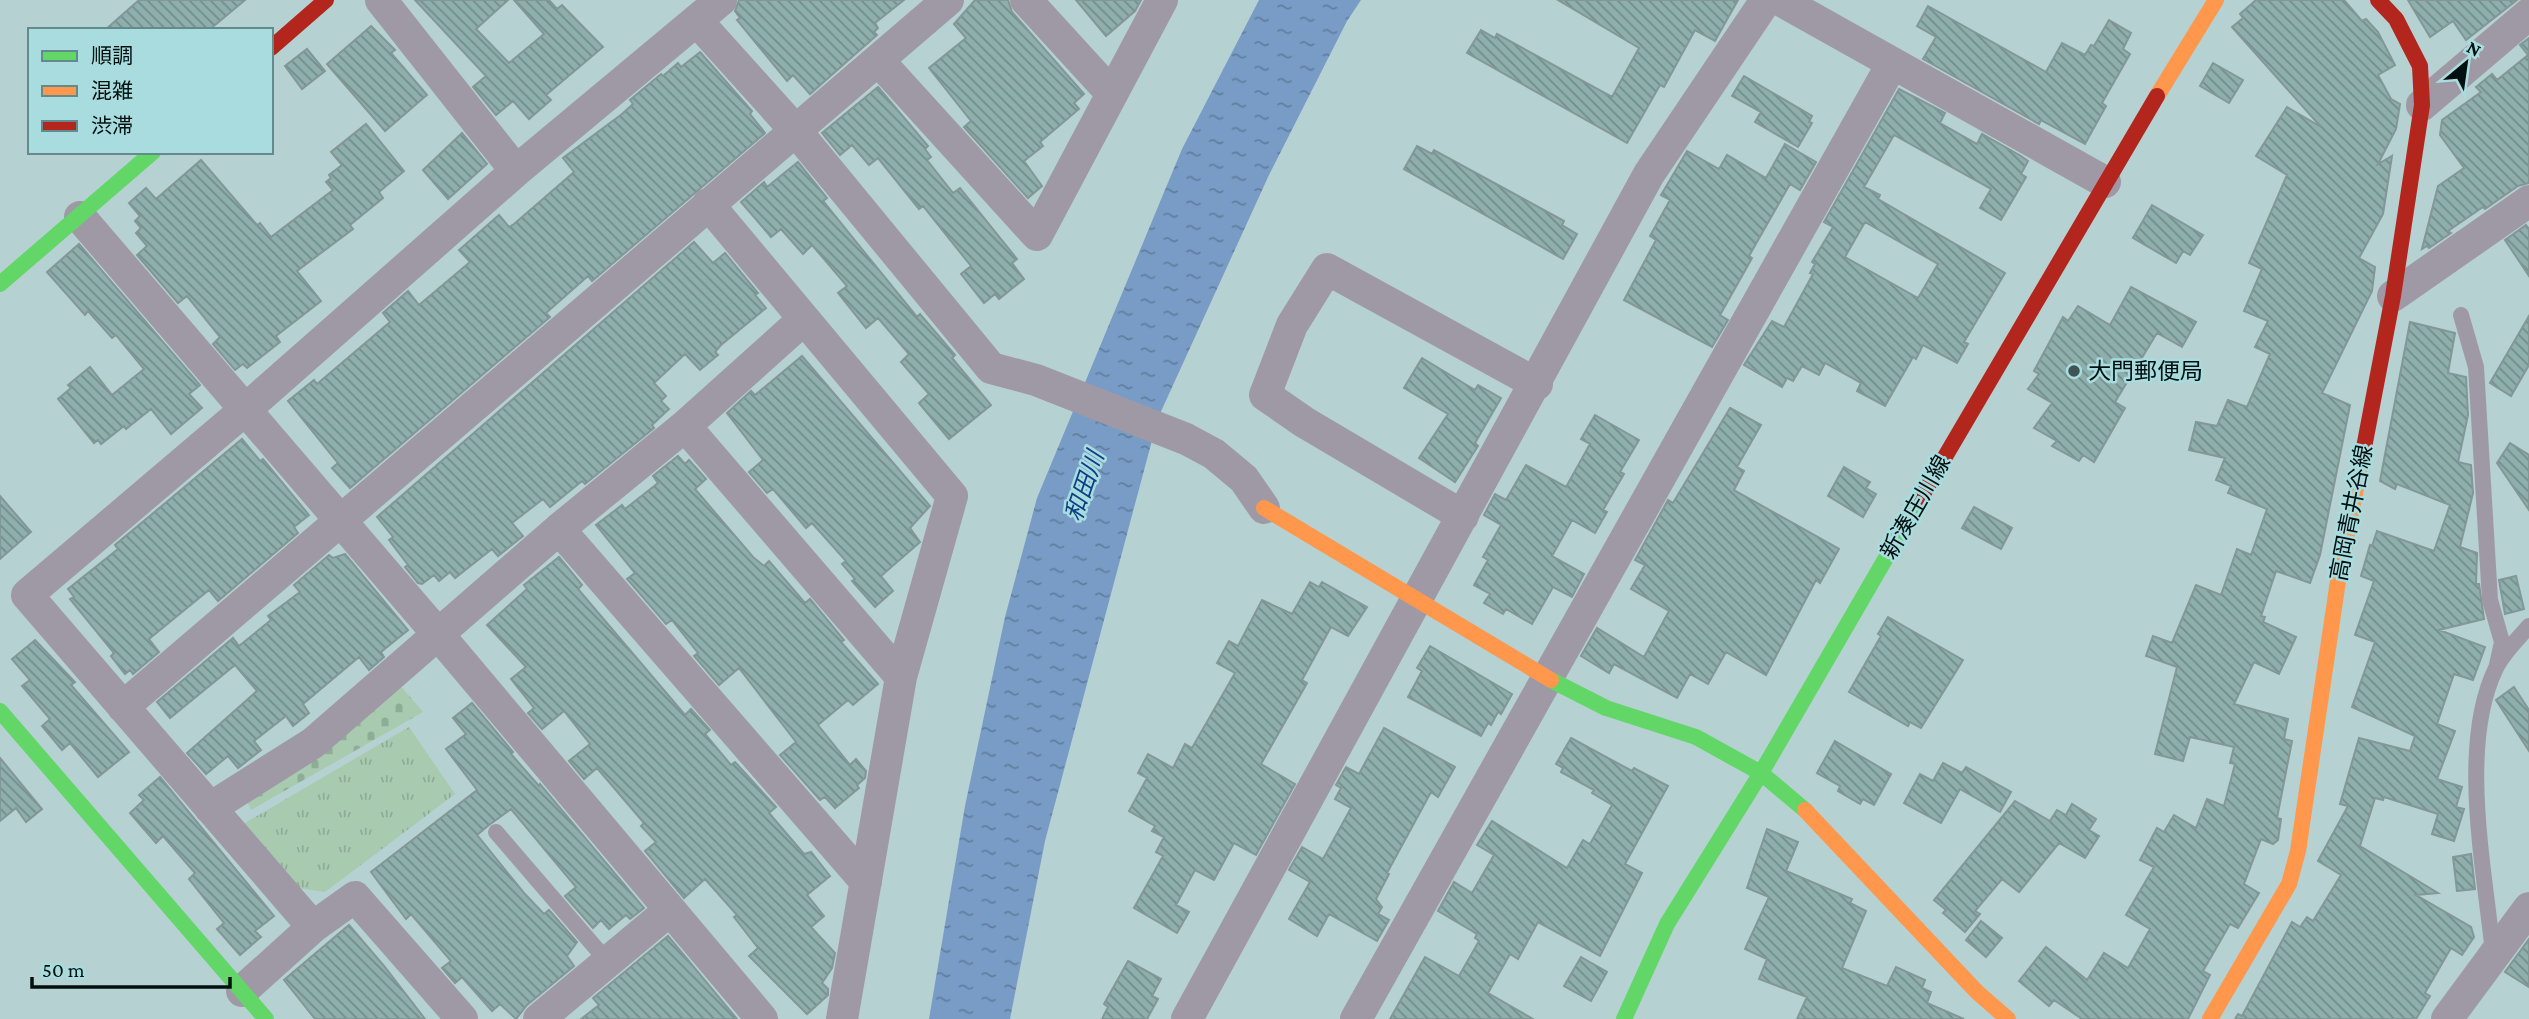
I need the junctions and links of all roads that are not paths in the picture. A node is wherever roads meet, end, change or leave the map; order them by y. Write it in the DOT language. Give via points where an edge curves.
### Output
graph roads {
  1 [pos="326,0"];
  2 [pos="381,0"];
  3 [pos="721,0"];
  4 [pos="948,0"];
  5 [pos="1026,0"];
  6 [pos="1162,0"];
  7 [pos="2216,0"];
  8 [pos="2378,0"];
  9 [pos="1783,2"];
  10 [pos="2529,14"];
  11 [pos="697,21"];
  12 [pos="273,46"];
  13 [pos="878,61"];
  14 [pos="1892,64"];
  15 [pos="1112,94"];
  16 [pos="2422,105"];
  17 [pos="796,131"];
  18 [pos="151,154"];
  19 [pos="516,171"];
  20 [pos="2105,182"];
  21 [pos="708,204"];
  22 [pos="2526,208"];
  23 [pos="80,216"];
  24 [pos="0,284"];
  25 [pos="2393,296"];
  26 [pos="2461,315"];
  27 [pos="804,319"];
  28 [pos="1537,384"];
  29 [pos="246,409"];
  30 [pos="685,426"];
  31 [pos="1264,509"];
  32 [pos="1462,516"];
  33 [pos="340,523"];
  34 [pos="559,529"];
  35 [pos="1420,598"];
  36 [pos="2529,626"];
  37 [pos="438,633"];
  38 [pos="2497,665"];
  39 [pos="901,677"];
  40 [pos="1547,678"];
  41 [pos="123,707"];
  42 [pos="0,711"];
  43 [pos="1761,773"];
  44 [pos="210,808"];
  45 [pos="496,832"];
  46 [pos="866,882"];
  47 [pos="2529,908"];
  48 [pos="670,910"];
  49 [pos="313,927"];
  50 [pos="2493,960"];
  51 [pos="607,961"];
  52 [pos="242,991"];
  53 [pos="543,1018"];
  54 [pos="266,1019"];
  55 [pos="462,1019"];
  56 [pos="762,1019"];
  57 [pos="842,1019"];
  58 [pos="1187,1019"];
  59 [pos="1356,1019"];
  60 [pos="1624,1019"];
  61 [pos="2008,1019"];
  62 [pos="2210,1019"];
  63 [pos="2447,1019"];
  1 -- 12 [label="main road"];
  2 -- 19 [label="street"];
  3 -- 11 [label="street"];
  4 -- 13 [label="street"];
  5 -- 15 [label="street"];
  6 -- 15 [label="street"];
  7 -- 20 [label="main road, 新湊庄川線"];
  8 -- 16 [label="main road, 高岡青井谷線" via="2396,19 2420,66"];
  9 -- 14 [label="street"];
  9 -- 28 [label="street" via="1649,174"];
  10 -- 16 [label="street"];
  11 -- 17 [label="street"];
  11 -- 19 [label="street"];
  13 -- 15 [label="street" via="1037,235"];
  13 -- 17 [label="street"];
  14 -- 20 [label="street"];
  14 -- 40 [label="street"];
  16 -- 25 [label="main road, 高岡青井谷線"];
  17 -- 21 [label="street"];
  17 -- 31 [label="street" via="991,368 1036,380 1186,439 1214,454 1244,479"];
  18 -- 23 [label="main road"];
  19 -- 29 [label="street"];
  20 -- 43 [label="main road, 新湊庄川線"];
  21 -- 27 [label="street"];
  21 -- 33 [label="street"];
  22 -- 25 [label="street"];
  23 -- 24 [label="main road"];
  23 -- 29 [label="street"];
  25 -- 62 [label="main road, 高岡青井谷線" via="2338,581 2298,851 2289,884"];
  26 -- 38 [label="lane" via="2476,368 2490,600 2502,642"];
  27 -- 30 [label="street"];
  27 -- 39 [label="street" via="952,496"];
  28 -- 32 [label="street"];
  28 -- 32 [label="street" via="1326,269 1292,325 1265,395"];
  29 -- 33 [label="street"];
  29 -- 41 [label="street" via="27,594"];
  30 -- 34 [label="street"];
  30 -- 39 [label="street"];
  31 -- 35 [label="main road"];
  32 -- 35 [label="street"];
  33 -- 37 [label="street"];
  33 -- 41 [label="street"];
  34 -- 37 [label="street"];
  34 -- 46 [label="street"];
  35 -- 40 [label="main road"];
  35 -- 58 [label="street"];
  36 -- 38 [label="lane"];
  37 -- 44 [label="street" via="313,743"];
  37 -- 48 [label="street"];
  38 -- 50 [label="lane" via="2483,701 2475,764"];
  39 -- 46 [label="street"];
  40 -- 43 [label="main road" via="1606,708 1696,737"];
  40 -- 59 [label="street"];
  41 -- 44 [label="street"];
  42 -- 52 [label="main road"];
  43 -- 60 [label="main road, 新湊庄川線" via="1667,924"];
  43 -- 61 [label="main road" via="1813,816 1977,992"];
  44 -- 49 [label="street"];
  45 -- 51 [label="lane"];
  46 -- 57 [label="street"];
  47 -- 50 [label="street"];
  48 -- 51 [label="street"];
  48 -- 56 [label="street"];
  49 -- 52 [label="street"];
  49 -- 55 [label="street" via="355,897"];
  50 -- 63 [label="street"];
  51 -- 53 [label="street"];
  52 -- 54 [label="main road"];
}
